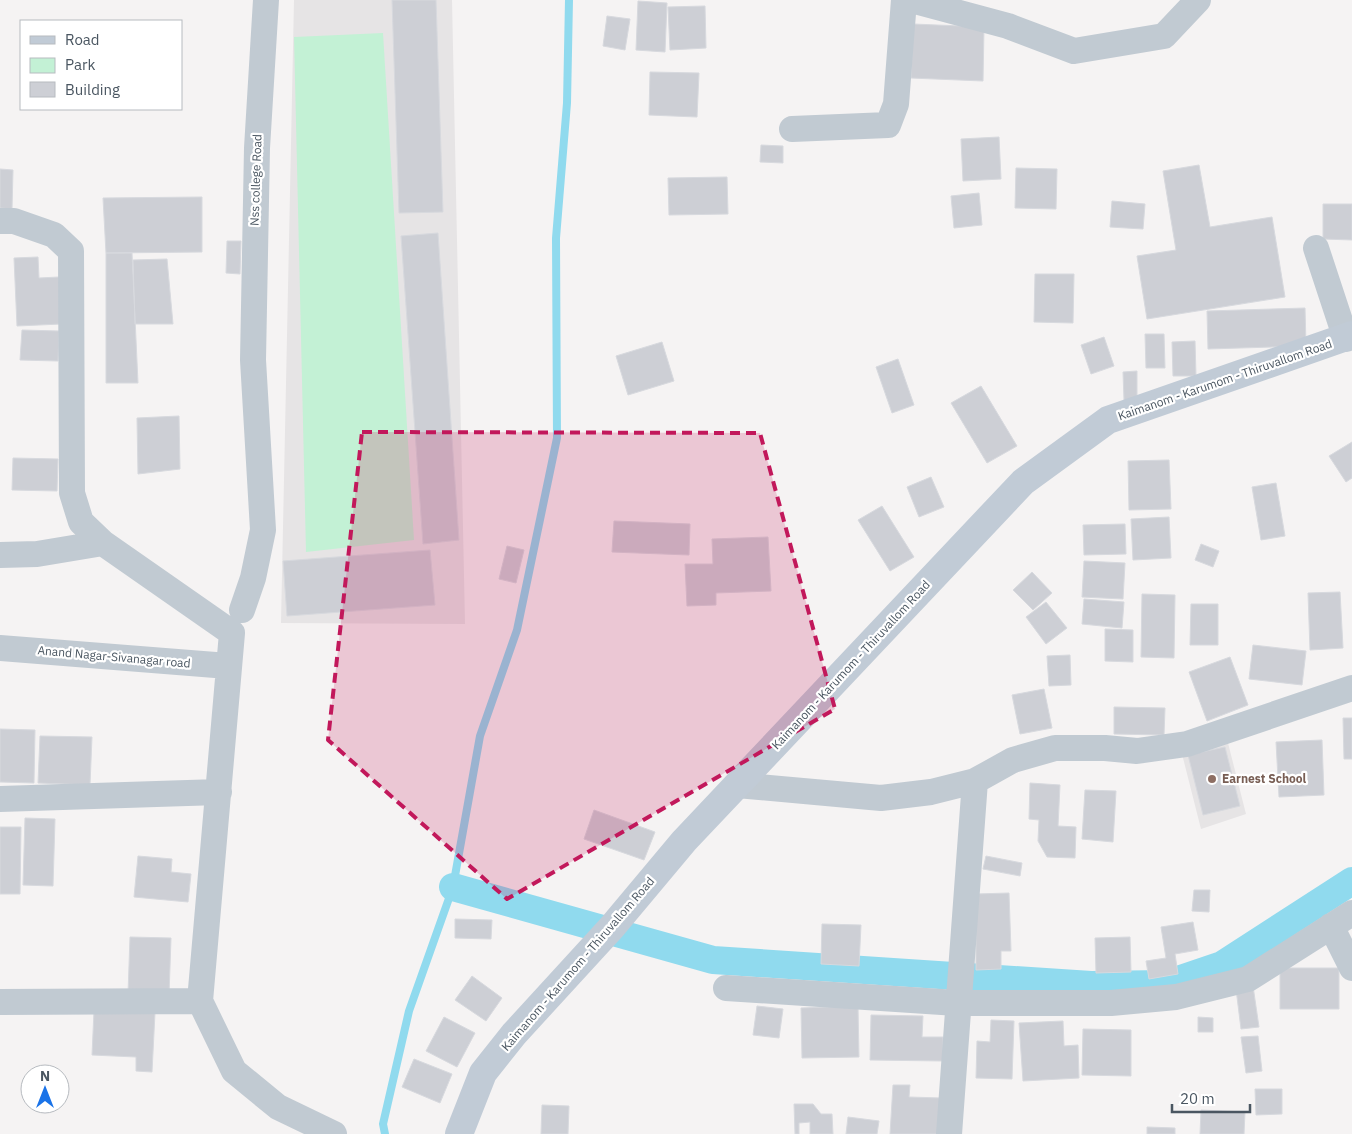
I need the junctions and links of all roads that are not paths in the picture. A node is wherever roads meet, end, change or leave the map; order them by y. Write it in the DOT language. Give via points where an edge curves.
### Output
graph roads {
  1 [pos="266,0"];
  2 [pos="904,0"];
  3 [pos="911,0"];
  4 [pos="1198,0"];
  5 [pos="792,129"];
  6 [pos="0,221"];
  7 [pos="1316,248"];
  8 [pos="1349,337"];
  9 [pos="103,542"];
  10 [pos="0,555"];
  11 [pos="242,610"];
  12 [pos="0,648"];
  13 [pos="228,666"];
  14 [pos="1352,688"];
  15 [pos="974,781"];
  16 [pos="737,785"];
  17 [pos="219,792"];
  18 [pos="0,799"];
  19 [pos="1342,920"];
  20 [pos="1352,968"];
  21 [pos="959,985"];
  22 [pos="726,988"];
  23 [pos="200,1001"];
  24 [pos="0,1002"];
  25 [pos="334,1134"];
  26 [pos="459,1134"];
  27 [pos="949,1134"];
  1 -- 11 [label="street, Nss college Road" via="256,157 253,360 263,530 253,578"];
  2 -- 5 [label="street" via="896,104 888,125"];
  3 -- 4 [label="street" via="1008,26 1074,51 1164,36"];
  6 -- 9 [label="street" via="14,221 54,235 71,251 72,493 81,522"];
  7 -- 8 [label="street"];
  8 -- 16 [label="main road, Kaimanom - Karumom - Thiruvallom Road" via="1108,420 1023,482"];
  9 -- 10 [label="street" via="37,554"];
  9 -- 13 [label="street" via="232,633"];
  12 -- 13 [label="street, Anand Nagar-Sivanagar road"];
  13 -- 17 [label="street"];
  14 -- 15 [label="street" via="1187,744 1137,751 1055,748 1013,760"];
  15 -- 16 [label="street" via="931,792 881,798"];
  15 -- 21 [label="street"];
  16 -- 26 [label="main road, Kaimanom - Karumom - Thiruvallom Road" via="514,1034 483,1073"];
  17 -- 18 [label="street"];
  17 -- 23 [label="street"];
  19 -- 20 [label="street"];
  19 -- 21 [label="street" via="1248,979 1176,997 1111,1004"];
  21 -- 22 [label="street"];
  21 -- 27 [label="street"];
  23 -- 24 [label="street"];
  23 -- 25 [label="street" via="234,1071 278,1107"];
}
